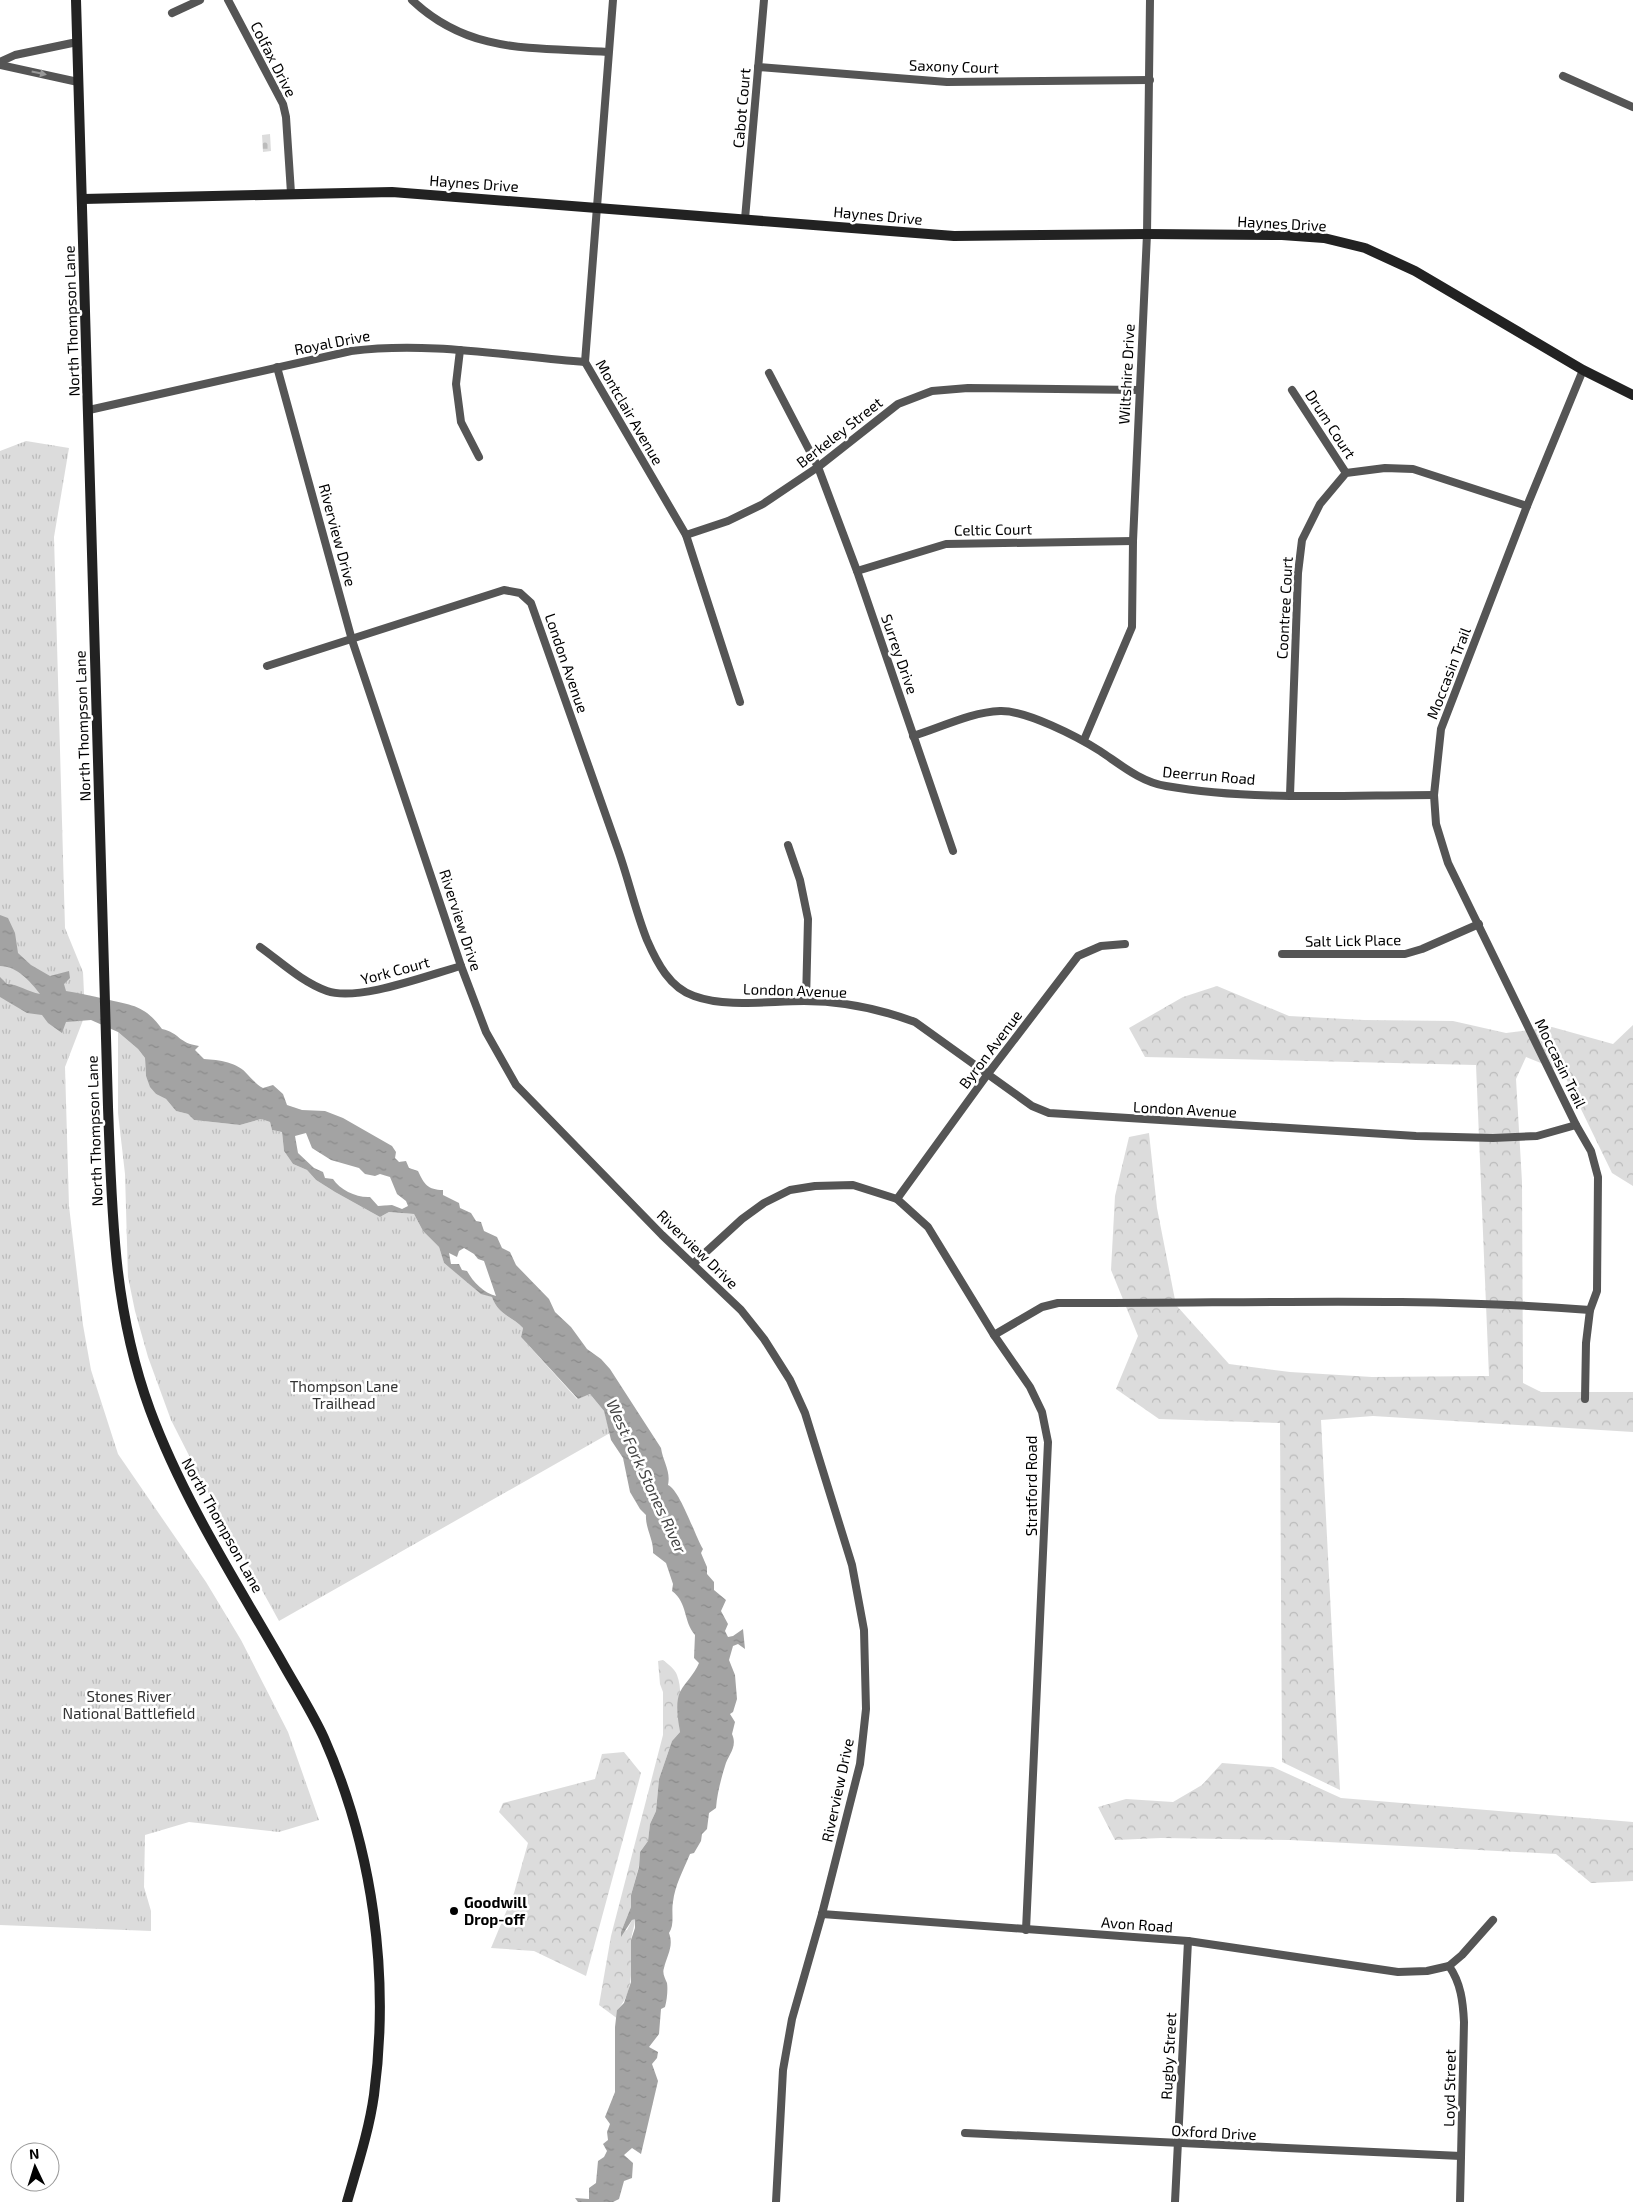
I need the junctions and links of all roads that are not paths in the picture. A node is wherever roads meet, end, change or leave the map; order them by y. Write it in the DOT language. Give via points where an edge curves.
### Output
graph roads {
  1 [pos="76,0"];
  2 [pos="200,0"];
  3 [pos="228,0"];
  4 [pos="412,0"];
  5 [pos="613,0"];
  6 [pos="764,0"];
  7 [pos="1150,0"];
  8 [pos="172,13"];
  9 [pos="77,42"];
  10 [pos="608,52"];
  11 [pos="0,63"];
  12 [pos="758,67"];
  13 [pos="1563,76"];
  14 [pos="1150,80"];
  15 [pos="78,82"];
  16 [pos="1633,106"];
  17 [pos="291,193"];
  18 [pos="83,199"];
  19 [pos="597,206"];
  20 [pos="745,219"];
  21 [pos="1147,234"];
  22 [pos="460,350"];
  23 [pos="585,362"];
  24 [pos="278,367"];
  25 [pos="1583,370"];
  26 [pos="769,373"];
  27 [pos="1139,390"];
  28 [pos="1292,390"];
  29 [pos="1633,395"];
  30 [pos="89,410"];
  31 [pos="479,457"];
  32 [pos="818,467"];
  33 [pos="1346,473"];
  34 [pos="1527,506"];
  35 [pos="686,536"];
  36 [pos="1133,541"];
  37 [pos="857,571"];
  38 [pos="352,640"];
  39 [pos="266,666"];
  40 [pos="740,702"];
  41 [pos="913,736"];
  42 [pos="1084,740"];
  43 [pos="1290,794"];
  44 [pos="1434,795"];
  45 [pos="788,845"];
  46 [pos="953,851"];
  47 [pos="1479,924"];
  48 [pos="1124,944"];
  49 [pos="260,947"];
  50 [pos="1282,954"];
  51 [pos="461,966"];
  52 [pos="806,1001"];
  53 [pos="986,1075"];
  54 [pos="1576,1125"];
  55 [pos="897,1199"];
  56 [pos="694,1263"];
  57 [pos="1590,1310"];
  58 [pos="994,1335"];
  59 [pos="1584,1399"];
  60 [pos="822,1914"];
  61 [pos="1492,1920"];
  62 [pos="1026,1930"];
  63 [pos="1188,1941"];
  64 [pos="1449,1966"];
  65 [pos="965,2133"];
  66 [pos="1178,2144"];
  67 [pos="1461,2156"];
  68 [pos="347,2202"];
  69 [pos="776,2202"];
  70 [pos="1175,2202"];
  71 [pos="1460,2202"];
  1 -- 9 [label="main road, North Thompson Lane"];
  2 -- 8 [label="street"];
  3 -- 17 [label="street, Colfax Drive" via="283,104"];
  4 -- 10 [label="street" via="429,17 457,33 492,44"];
  5 -- 10 [label="street, Montclair Avenue"];
  6 -- 12 [label="street, Cabot Court"];
  7 -- 14 [label="street, Wiltshire Drive"];
  9 -- 11 [label="street" via="15,55"];
  9 -- 15 [label="main road, North Thompson Lane"];
  10 -- 19 [label="street, Montclair Avenue"];
  11 -- 15 [label="street, one-way"];
  12 -- 14 [label="street, Saxony Court" via="947,82"];
  12 -- 20 [label="street, Cabot Court"];
  13 -- 16 [label="street"];
  14 -- 21 [label="street, Wiltshire Drive"];
  15 -- 18 [label="main road, North Thompson Lane"];
  17 -- 18 [label="main road, Haynes Drive"];
  17 -- 19 [label="main road, Haynes Drive" via="392,192"];
  18 -- 30 [label="main road, North Thompson Lane"];
  19 -- 20 [label="main road, Haynes Drive"];
  19 -- 23 [label="street, Montclair Avenue"];
  20 -- 21 [label="main road, Haynes Drive" via="954,236"];
  21 -- 25 [label="main road, Haynes Drive" via="1282,235 1324,238 1365,248 1415,271"];
  21 -- 27 [label="street, Wiltshire Drive"];
  22 -- 23 [label="street, Royal Drive"];
  22 -- 24 [label="street, Royal Drive" via="385,346"];
  22 -- 31 [label="street" via="456,384 461,422"];
  23 -- 35 [label="street, Montclair Avenue"];
  24 -- 30 [label="street, Royal Drive"];
  24 -- 38 [label="street, Riverview Drive"];
  25 -- 29 [label="main road, Haynes Drive"];
  25 -- 34 [label="street, Moccasin Trail"];
  26 -- 32 [label="street, Surrey Drive"];
  27 -- 32 [label="street, Berkeley Street" via="968,388 932,391 898,404"];
  27 -- 36 [label="street, Wiltshire Drive"];
  28 -- 33 [label="street, Drum Court"];
  30 -- 68 [label="main road, North Thompson Lane" via="115,1261 137,1373 167,1452 323,1736 355,1817 369,1883 378,1951 380,2014 374,2096"];
  32 -- 35 [label="street, Berkeley Street" via="763,504"];
  32 -- 37 [label="street, Surrey Drive"];
  33 -- 34 [label="street" via="1385,468 1413,469"];
  33 -- 43 [label="street, Coontree Court" via="1320,504 1302,540"];
  34 -- 44 [label="street, Moccasin Trail" via="1441,729"];
  35 -- 40 [label="street, Montclair Avenue"];
  36 -- 37 [label="street, Celtic Court" via="946,544"];
  36 -- 42 [label="street, Wiltshire Drive" via="1132,627"];
  37 -- 41 [label="street, Surrey Drive"];
  38 -- 39 [label="street, London Avenue"];
  38 -- 51 [label="street, Riverview Drive"];
  38 -- 52 [label="street, London Avenue" via="504,590 520,593 532,604 647,940 664,972 678,990 696,997 723,1001"];
  41 -- 42 [label="street, Deerrun Road" via="999,711 1017,712"];
  41 -- 46 [label="street, Surrey Drive"];
  42 -- 43 [label="street, Deerrun Road" via="1146,782 1205,791"];
  43 -- 44 [label="street, Deerrun Road"];
  44 -- 47 [label="street, Moccasin Trail" via="1436,824 1448,862"];
  45 -- 52 [label="street" via="808,919"];
  47 -- 50 [label="street, Salt Lick Place" via="1405,954"];
  47 -- 54 [label="street, Moccasin Trail"];
  48 -- 53 [label="street, Byron Avenue" via="1101,946 1078,956"];
  49 -- 51 [label="street, York Court" via="301,978 328,992 358,994"];
  51 -- 56 [label="street, Riverview Drive" via="486,1032 516,1085 642,1215"];
  52 -- 53 [label="street, London Avenue" via="862,1007 915,1022"];
  53 -- 54 [label="street, London Avenue" via="1032,1106 1059,1113 1494,1138 1537,1136"];
  53 -- 55 [label="street, Byron Avenue"];
  54 -- 57 [label="street, Moccasin Trail" via="1591,1151 1598,1177 1597,1291"];
  55 -- 56 [label="street, Stratford Road" via="853,1185 790,1190 742,1219"];
  55 -- 58 [label="street, Stratford Road" via="928,1227"];
  56 -- 60 [label="street, Riverview Drive" via="764,1339 790,1380 805,1413 852,1565 864,1630 866,1709 860,1764"];
  57 -- 58 [label="street" via="1367,1301 1058,1303 1042,1307"];
  57 -- 59 [label="street, Moccasin Trail"];
  58 -- 62 [label="street, Stratford Road" via="1030,1387 1042,1412 1048,1442"];
  60 -- 62 [label="street, Avon Road"];
  60 -- 69 [label="street, Riverview Drive" via="792,2019 783,2070"];
  61 -- 64 [label="street" via="1462,1956"];
  62 -- 63 [label="street, Avon Road"];
  63 -- 64 [label="street, Avon Road" via="1398,1972"];
  63 -- 66 [label="street, Rugby Street"];
  64 -- 67 [label="street, Loyd Street" via="1462,1997 1464,2022"];
  65 -- 66 [label="street, Oxford Drive"];
  66 -- 67 [label="street, Oxford Drive"];
  66 -- 70 [label="street, Rugby Street"];
  67 -- 71 [label="street, Loyd Street"];
}
